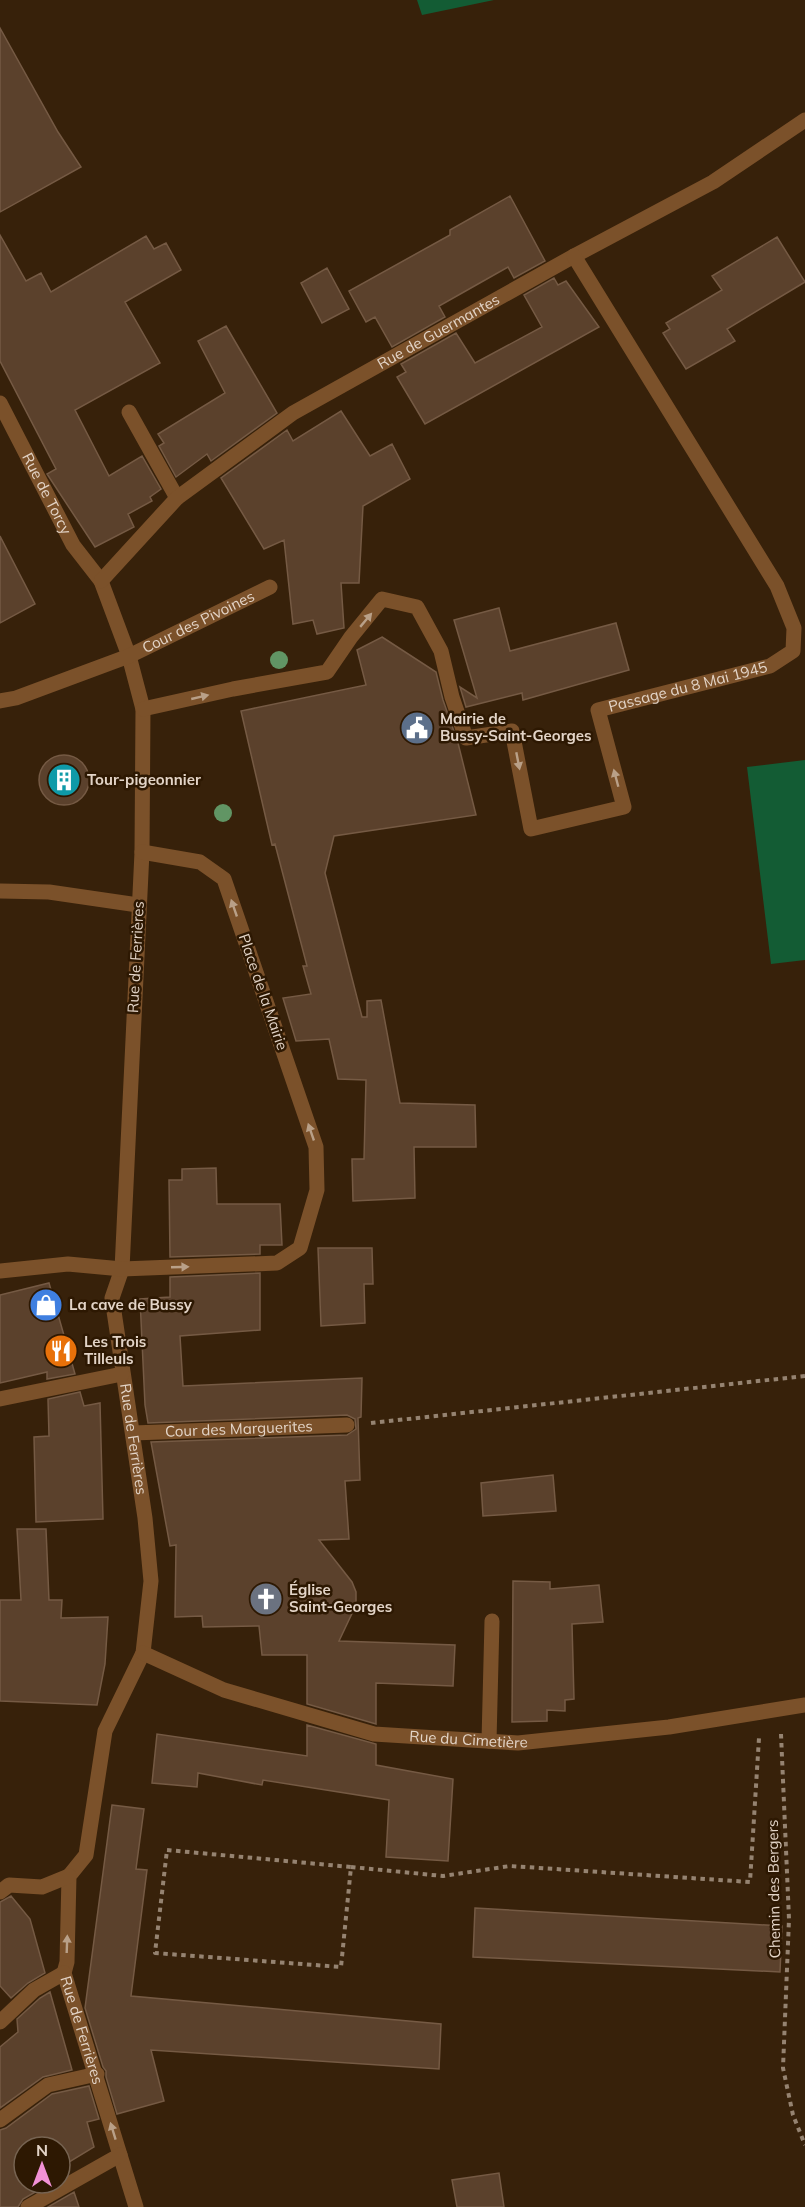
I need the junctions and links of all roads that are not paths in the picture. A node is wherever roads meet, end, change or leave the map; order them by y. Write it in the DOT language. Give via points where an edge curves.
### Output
graph roads {
  1 [pos="805,120"];
  2 [pos="574,256"];
  3 [pos="0,403"];
  4 [pos="129,412"];
  5 [pos="177,498"];
  6 [pos="101,581"];
  7 [pos="270,587"];
  8 [pos="129,656"];
  9 [pos="0,701"];
  10 [pos="143,710"];
  11 [pos="142,852"];
  12 [pos="0,891"];
  13 [pos="138,905"];
  14 [pos="122,1269"];
  15 [pos="0,1271"];
  16 [pos="122,1374"];
  17 [pos="0,1399"];
  18 [pos="346,1425"];
  19 [pos="133,1433"];
  20 [pos="492,1621"];
  21 [pos="143,1653"];
  22 [pos="805,1705"];
  23 [pos="489,1741"];
  24 [pos="69,1876"];
  25 [pos="0,1892"];
  26 [pos="64,1973"];
  27 [pos="0,2022"];
  28 [pos="97,2074"];
  29 [pos="0,2120"];
  30 [pos="120,2154"];
  31 [pos="28,2207"];
  32 [pos="136,2207"];
  1 -- 2 [label="street, Rue de Guermantes" via="713,182"];
  2 -- 5 [label="street, Rue de Guermantes" via="293,413"];
  10 -- 2 [label="street, Passage du 8 Mai 1945, one-way" via="327,672 382,599 417,607 441,651 466,738 512,731 531,829 624,807 598,710 770,666 793,651 794,628 777,586"];
  3 -- 6 [label="street, Rue de Torcy" via="73,545"];
  4 -- 5 [label="street"];
  5 -- 6 [label="street, Rue de Guermantes"];
  6 -- 8 [label="street, Rue de Ferrières"];
  7 -- 8 [label="street, Cour des Pivoines"];
  8 -- 9 [label="street, Cour des Pivoines"];
  8 -- 10 [label="street, Rue de Ferrières"];
  10 -- 11 [label="street, Rue de Ferrières"];
  11 -- 13 [label="street, Rue de Ferrières"];
  14 -- 11 [label="street, Place de la Mairie, one-way" via="277,1263 300,1248 317,1190 316,1147 224,879 200,862"];
  12 -- 13 [label="street" via="49,892"];
  13 -- 14 [label="street, Rue de Ferrières"];
  14 -- 15 [label="street, Place de la Mairie" via="68,1264"];
  14 -- 16 [label="street, Rue de Ferrières" via="112,1298"];
  16 -- 17 [label="street"];
  16 -- 19 [label="street, Rue de Ferrières"];
  18 -- 19 [label="street, Cour des Marguerites"];
  19 -- 21 [label="street, Rue de Ferrières" via="151,1581"];
  20 -- 23 [label="street"];
  21 -- 23 [label="street, Rue du Cimetière" via="224,1690 374,1734"];
  21 -- 24 [label="street, Rue de Ferrières" via="105,1731 86,1855"];
  22 -- 23 [label="street, Rue du Cimetière" via="669,1727 518,1743"];
  24 -- 25 [label="street" via="42,1887 9,1885"];
  26 -- 24 [label="street, Rue de Ferrières, one-way"];
  26 -- 27 [label="street" via="34,1990"];
  26 -- 28 [label="street, Rue de Ferrières"];
  28 -- 29 [label="street" via="48,2085"];
  30 -- 28 [label="street, Rue de Ferrières, one-way"];
  30 -- 31 [label="street"];
  30 -- 32 [label="street, Rue de Ferrières"];
}
